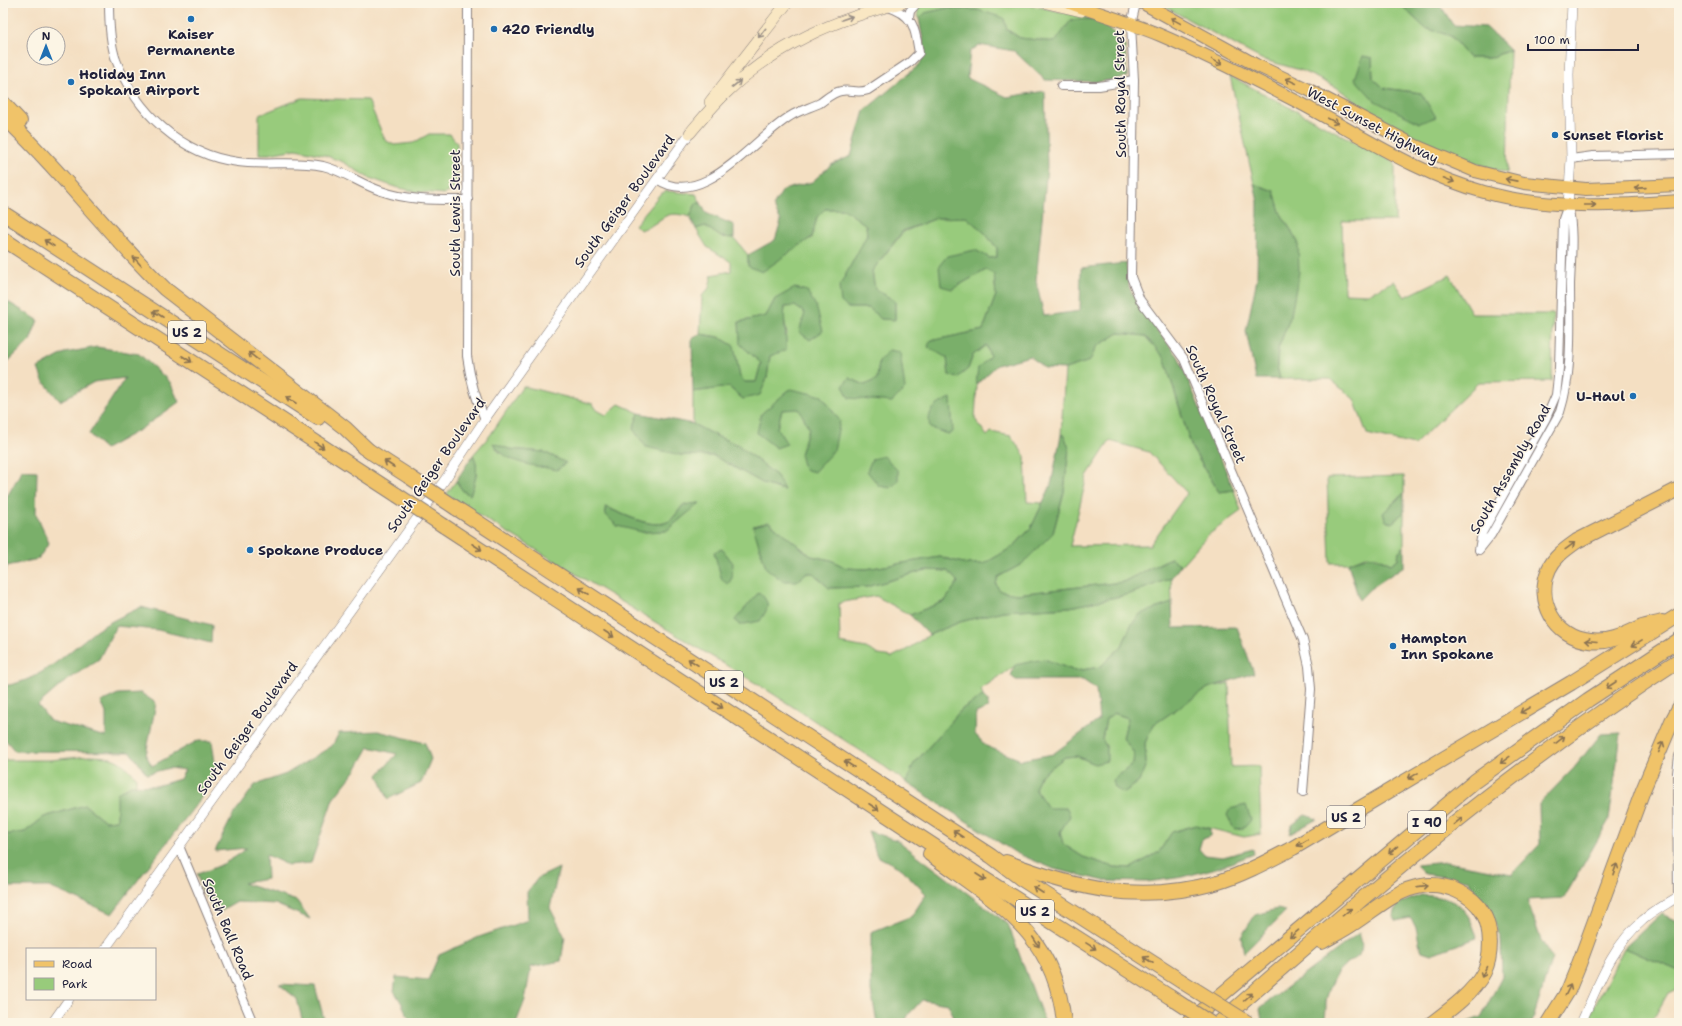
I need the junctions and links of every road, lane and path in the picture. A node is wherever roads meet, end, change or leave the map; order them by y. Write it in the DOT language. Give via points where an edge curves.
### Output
graph roads {
  1 [pos="109,3"];
  2 [pos="468,3"];
  3 [pos="787,3"];
  4 [pos="902,3"];
  5 [pos="917,3"];
  6 [pos="1047,3"];
  7 [pos="1070,3"];
  8 [pos="1136,3"];
  9 [pos="1143,3"];
  10 [pos="1572,3"];
  11 [pos="887,7"];
  12 [pos="909,18"];
  13 [pos="1117,20"];
  14 [pos="1131,25"];
  15 [pos="1134,80"];
  16 [pos="1061,86"];
  17 [pos="3,103"];
  18 [pos="3,116"];
  19 [pos="690,132"];
  20 [pos="1679,154"];
  21 [pos="1571,159"];
  22 [pos="51,166"];
  23 [pos="657,179"];
  24 [pos="1679,185"];
  25 [pos="1569,187"];
  26 [pos="468,200"];
  27 [pos="1679,201"];
  28 [pos="1568,205"];
  29 [pos="3,213"];
  30 [pos="3,239"];
  31 [pos="3,250"];
  32 [pos="154,338"];
  33 [pos="485,419"];
  34 [pos="370,452"];
  35 [pos="1679,489"];
  36 [pos="1674,618"];
  37 [pos="1679,640"];
  38 [pos="1679,660"];
  39 [pos="1679,708"];
  40 [pos="1679,756"];
  41 [pos="1303,792"];
  42 [pos="902,825"];
  43 [pos="179,846"];
  44 [pos="991,856"];
  45 [pos="1678,897"];
  46 [pos="106,948"];
  47 [pos="1292,959"];
  48 [pos="68,1000"];
  49 [pos="52,1023"];
  50 [pos="252,1023"];
  51 [pos="1064,1023"];
  52 [pos="1188,1023"];
  53 [pos="1210,1023"];
  54 [pos="1219,1023"];
  55 [pos="1248,1023"];
  56 [pos="1432,1023"];
  57 [pos="1548,1023"];
  58 [pos="1581,1023"];
  1 -- 26 [label="street" via="109,20 116,59 126,82 147,113 158,124 194,149 237,162 321,166 338,170 380,191 404,198"];
  2 -- 26 [label="street, South Lewis Street"];
  3 -- 19 [label="main road, one-way" via="731,73"];
  4 -- 11 [label="main road"];
  5 -- 12 [label="street" via="910,11"];
  6 -- 13 [label="main road"];
  7 -- 13 [label="main road, West Sunset Highway"];
  8 -- 14 [label="street, South Royal Street"];
  25 -- 9 [label="main road, West Sunset Highway, one-way" via="1506,180 1442,159 1256,65"];
  10 -- 21 [label="street, South Assembly Road" via="1569,75"];
  11 -- 12 [label="street"];
  19 -- 11 [label="main road, one-way" via="727,92 777,53 829,25"];
  12 -- 23 [label="street" via="919,54 894,74 868,90 839,91 820,103 795,113 738,160 704,181 676,188"];
  13 -- 14 [label="main road, West Sunset Highway"];
  14 -- 15 [label="street, South Royal Street"];
  14 -- 28 [label="main road, West Sunset Highway, one-way" via="1209,58 1301,104 1409,163 1435,174 1485,192"];
  15 -- 16 [label="street" via="1099,86"];
  15 -- 41 [label="street, South Royal Street" via="1131,277 1140,300 1186,363 1303,640 1310,666 1312,689"];
  17 -- 22 [label="highway" via="35,140"];
  18 -- 22 [label="highway"];
  19 -- 23 [label="street, South Geiger Boulevard"];
  20 -- 21 [label="street"];
  21 -- 25 [label="street, South Assembly Road"];
  34 -- 22 [label="highway, one-way" via="339,424 165,289"];
  23 -- 33 [label="street, South Geiger Boulevard"];
  24 -- 25 [label="main road, West Sunset Highway, one-way" via="1601,189"];
  25 -- 28 [label="street, South Assembly Road"];
  26 -- 33 [label="street, South Lewis Street" via="467,356 475,399"];
  28 -- 27 [label="main road, West Sunset Highway, one-way"];
  28 -- 28 [label="street, South Assembly Road" via="1563,219 1556,395 1546,418 1482,533 1478,550 1495,528 1560,412 1568,383 1571,220"];
  34 -- 29 [label="highway, US 2, one-way"];
  30 -- 32 [label="highway, US 2"];
  31 -- 32 [label="highway"];
  32 -- 42 [label="highway, US 2, one-way, bridge"];
  33 -- 43 [label="street, South Geiger Boulevard" via="444,481"];
  44 -- 34 [label="highway, US 2, one-way, bridge"];
  36 -- 35 [label="highway, one-way" via="1608,641 1581,640 1563,631 1553,619 1547,608 1544,590 1550,569 1562,552 1577,541"];
  36 -- 44 [label="highway, US 2, one-way" via="1571,684 1293,848 1250,870 1177,892 1115,892 1055,880"];
  37 -- 52 [label="highway, I 90, one-way" via="1588,700 1475,781"];
  47 -- 38 [label="highway, I 90, one-way" via="1564,737"];
  57 -- 39 [label="highway, one-way" via="1568,991 1643,790"];
  40 -- 45 [label="street"];
  42 -- 51 [label="highway, one-way" via="930,854 996,902 1032,936 1056,980 1062,1001"];
  42 -- 53 [label="highway, US 2, one-way, bridge"];
  43 -- 46 [label="street, South Geiger Boulevard"];
  43 -- 50 [label="street, South Ball Road"];
  55 -- 44 [label="highway, US 2, one-way, bridge" via="1020,878"];
  45 -- 58 [label="street" via="1643,920 1616,950"];
  54 -- 47 [label="highway, I 90, one-way"];
  47 -- 56 [label="highway, one-way" via="1403,890 1424,885 1452,888 1467,897 1483,912 1490,942 1488,958 1479,981"];
  48 -- 49 [label="street"];
}
